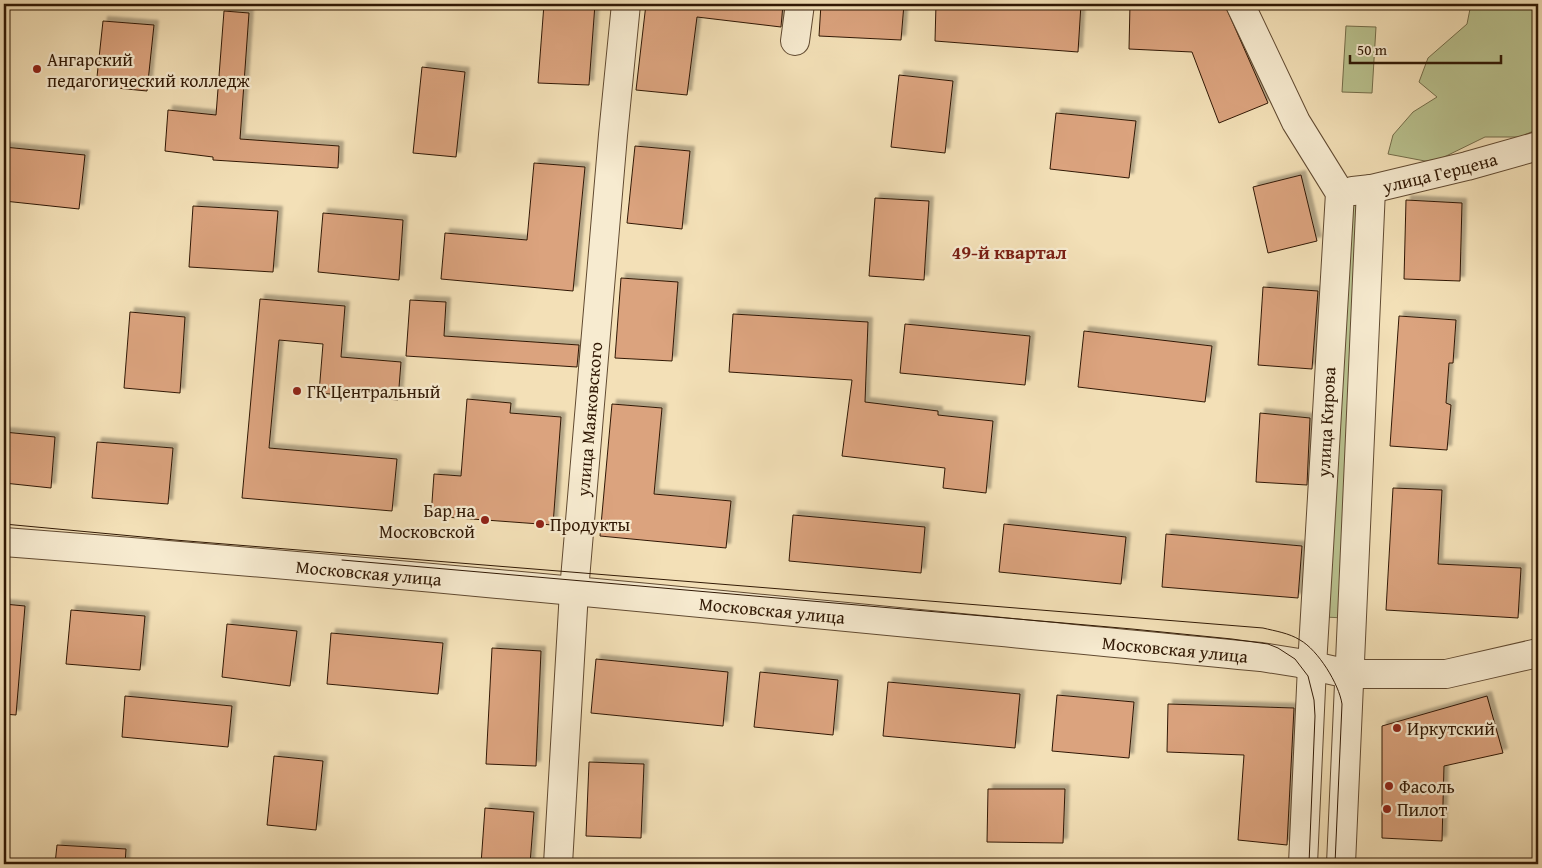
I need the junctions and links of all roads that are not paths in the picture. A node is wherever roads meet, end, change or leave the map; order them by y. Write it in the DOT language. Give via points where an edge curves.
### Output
graph roads {
  1 [pos="626,4"];
  2 [pos="800,4"];
  3 [pos="1240,4"];
  4 [pos="795,42"];
  5 [pos="1538,146"];
  6 [pos="1371,189"];
  7 [pos="1340,193"];
  8 [pos="4,542"];
  9 [pos="574,591"];
  10 [pos="1538,653"];
  11 [pos="1312,666"];
  12 [pos="1349,674"];
  13 [pos="558,864"];
  14 [pos="1303,864"];
  15 [pos="1342,864"];
  1 -- 9 [label="street, улица Маяковского"];
  2 -- 4 [label="street"];
  3 -- 7 [label="street" via="1296,122"];
  5 -- 6 [label="street, улица Герцена"];
  6 -- 7 [label="street, улица Герцена"];
  6 -- 12 [label="street, улица Кирова"];
  7 -- 11 [label="street, улица Кирова"];
  8 -- 9 [label="street, Московская улица"];
  9 -- 11 [label="street, Московская улица" via="1269,658"];
  9 -- 13 [label="street, улица Маяковского"];
  10 -- 12 [label="street, Московская улица" via="1446,674"];
  11 -- 12 [label="street, Московская улица"];
  11 -- 14 [label="street, улица Кирова"];
  12 -- 15 [label="street, улица Кирова"];
}
